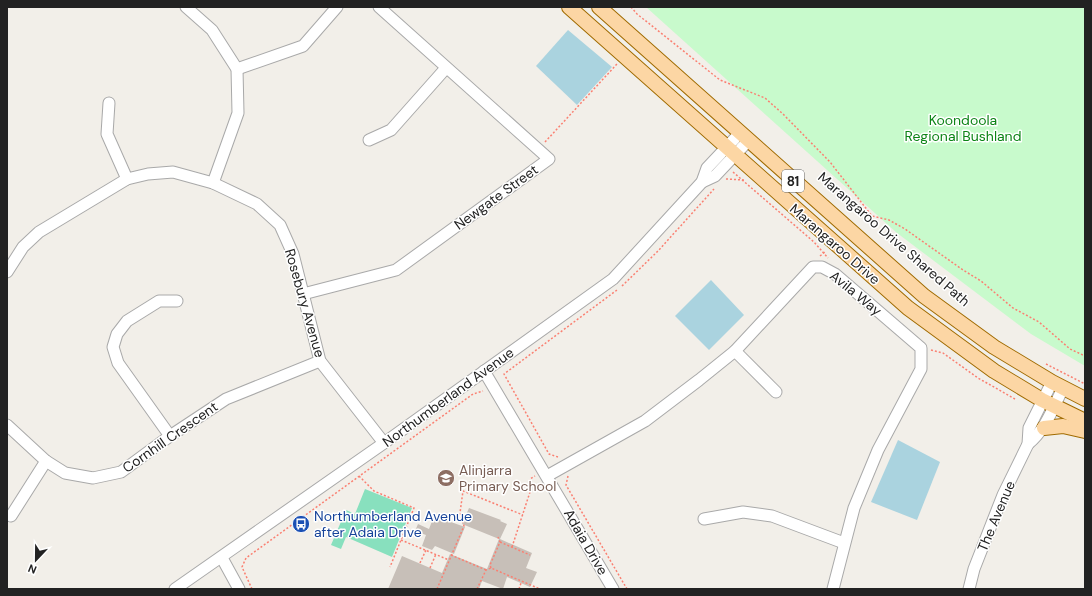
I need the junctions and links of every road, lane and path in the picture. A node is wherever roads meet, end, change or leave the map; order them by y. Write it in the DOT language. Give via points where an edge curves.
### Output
graph roads {
  1 [pos="186,7"];
  2 [pos="337,7"];
  3 [pos="380,7"];
  4 [pos="569,7"];
  5 [pos="599,7"];
  6 [pos="631,7"];
  7 [pos="624,56"];
  8 [pos="446,68"];
  9 [pos="237,69"];
  10 [pos="108,104"];
  11 [pos="744,137"];
  12 [pos="369,140"];
  13 [pos="539,150"];
  14 [pos="728,156"];
  15 [pos="127,179"];
  16 [pos="744,180"];
  17 [pos="702,182"];
  18 [pos="213,183"];
  19 [pos="721,183"];
  20 [pos="715,188"];
  21 [pos="829,248"];
  22 [pos="819,257"];
  23 [pos="7,272"];
  24 [pos="836,274"];
  25 [pos="303,294"];
  26 [pos="178,301"];
  27 [pos="735,351"];
  28 [pos="1085,356"];
  29 [pos="320,361"];
  30 [pos="1045,363"];
  31 [pos="484,371"];
  32 [pos="1085,384"];
  33 [pos="1058,385"];
  34 [pos="776,392"];
  35 [pos="485,393"];
  36 [pos="1085,399"];
  37 [pos="1048,403"];
  38 [pos="1085,421"];
  39 [pos="7,425"];
  40 [pos="1044,428"];
  41 [pos="1085,430"];
  42 [pos="170,436"];
  43 [pos="384,443"];
  44 [pos="1028,444"];
  45 [pos="561,457"];
  46 [pos="46,461"];
  47 [pos="534,472"];
  48 [pos="571,472"];
  49 [pos="359,476"];
  50 [pos="547,476"];
  51 [pos="524,515"];
  52 [pos="11,516"];
  53 [pos="704,519"];
  54 [pos="498,537"];
  55 [pos="401,540"];
  56 [pos="500,542"];
  57 [pos="844,543"];
  58 [pos="512,547"];
  59 [pos="426,550"];
  60 [pos="436,554"];
  61 [pos="451,555"];
  62 [pos="530,555"];
  63 [pos="222,558"];
  64 [pos="449,560"];
  65 [pos="420,563"];
  66 [pos="390,566"];
  67 [pos="430,568"];
  68 [pos="491,568"];
  69 [pos="486,570"];
  70 [pos="521,583"];
  71 [pos="175,589"];
  72 [pos="239,589"];
  73 [pos="252,589"];
  74 [pos="437,589"];
  75 [pos="477,589"];
  76 [pos="519,589"];
  77 [pos="540,589"];
  78 [pos="613,589"];
  79 [pos="628,589"];
  80 [pos="833,589"];
  81 [pos="968,589"];
  1 -- 9 [label="street" via="212,30"];
  2 -- 9 [label="street" via="302,46"];
  3 -- 8 [label="street, Newgate Street"];
  4 -- 7 [label="main road, Marangaroo Drive / 81"];
  5 -- 11 [label="main road, Marangaroo Drive / 81"];
  6 -- 28 [label="path" via="720,80 765,98 830,162 872,216 889,220 905,229 981,281 1013,308 1039,322 1070,349"];
  7 -- 13 [label="path"];
  7 -- 14 [label="main road, Marangaroo Drive / 81"];
  8 -- 12 [label="street" via="391,130"];
  8 -- 13 [label="street, Newgate Street"];
  9 -- 18 [label="street" via="238,113"];
  10 -- 15 [label="street" via="107,134"];
  11 -- 14 [label="street, Northumberland Avenue"];
  11 -- 33 [label="main road, Marangaroo Drive / 81" via="924,296 994,347"];
  13 -- 25 [label="street, Newgate Street" via="549,158 396,270"];
  14 -- 16 [label="path"];
  14 -- 17 [label="street, Northumberland Avenue" via="715,176"];
  14 -- 17 [label="street, Northumberland Avenue" via="706,168"];
  14 -- 21 [label="main road, Marangaroo Drive / 81"];
  15 -- 18 [label="street, Rosebury Avenue" via="173,172"];
  15 -- 23 [label="street, Rosebury Avenue" via="39,232 23,247"];
  16 -- 19 [label="path" via="726,179"];
  16 -- 21 [label="path"];
  17 -- 31 [label="street, Northumberland Avenue" via="612,279"];
  18 -- 25 [label="street, Rosebury Avenue" via="257,204 280,225 293,254"];
  20 -- 45 [label="path" via="631,279 504,374 549,454"];
  21 -- 22 [label="path"];
  21 -- 24 [label="path"];
  21 -- 37 [label="main road, Marangaroo Drive / 81" via="936,330 994,371"];
  24 -- 27 [label="street, Avila Way" via="813,267"];
  24 -- 57 [label="street, Avila Way" via="921,348 922,357 921,369 878,450 854,508"];
  25 -- 29 [label="street, Rosebury Avenue"];
  26 -- 42 [label="street" via="159,301 127,321 117,334 113,347 118,363"];
  27 -- 34 [label="street"];
  27 -- 50 [label="street, Avila Way" via="645,421"];
  29 -- 42 [label="street, Cornhill Crescent" via="226,399"];
  29 -- 43 [label="street, Rosebury Avenue"];
  30 -- 32 [label="path"];
  31 -- 43 [label="street, Northumberland Avenue"];
  31 -- 50 [label="street, Adaia Drive"];
  33 -- 36 [label="main road, Marangaroo Drive / 81"];
  33 -- 37 [label="street, The Avenue"];
  35 -- 49 [label="path" via="480,391 473,394"];
  37 -- 38 [label="main road, Marangaroo Drive / 81"];
  37 -- 40 [label="street, The Avenue"];
  37 -- 44 [label="street, The Avenue" via="1029,428"];
  39 -- 46 [label="street, Cornhill Crescent"];
  40 -- 41 [label="main road" via="1063,426"];
  40 -- 44 [label="street, The Avenue"];
  42 -- 46 [label="street, Cornhill Crescent" via="121,472 93,478 65,473"];
  43 -- 63 [label="street, Northumberland Avenue"];
  44 -- 81 [label="street, The Avenue" via="1003,495"];
  46 -- 52 [label="street"];
  47 -- 51 [label="path" via="537,475 530,479 530,492"];
  48 -- 79 [label="path" via="566,485"];
  49 -- 55 [label="path" via="374,491 414,508"];
  49 -- 73 [label="path" via="243,560 243,571"];
  50 -- 78 [label="street, Adaia Drive"];
  51 -- 58 [label="path"];
  51 -- 61 [label="path" via="464,491 460,513 464,526"];
  53 -- 57 [label="street" via="743,512 772,516"];
  54 -- 56 [label="path"];
  55 -- 59 [label="path"];
  55 -- 66 [label="path"];
  56 -- 58 [label="path"];
  56 -- 68 [label="path"];
  57 -- 80 [label="street, Avila Way"];
  58 -- 62 [label="path"];
  59 -- 60 [label="path"];
  59 -- 65 [label="path"];
  60 -- 64 [label="path"];
  60 -- 67 [label="path"];
  61 -- 64 [label="path"];
  61 -- 69 [label="path"];
  63 -- 71 [label="street, Northumberland Avenue"];
  63 -- 72 [label="street"];
  64 -- 74 [label="path"];
  68 -- 69 [label="path"];
  68 -- 77 [label="path"];
  69 -- 75 [label="path"];
  70 -- 76 [label="path"];
}
